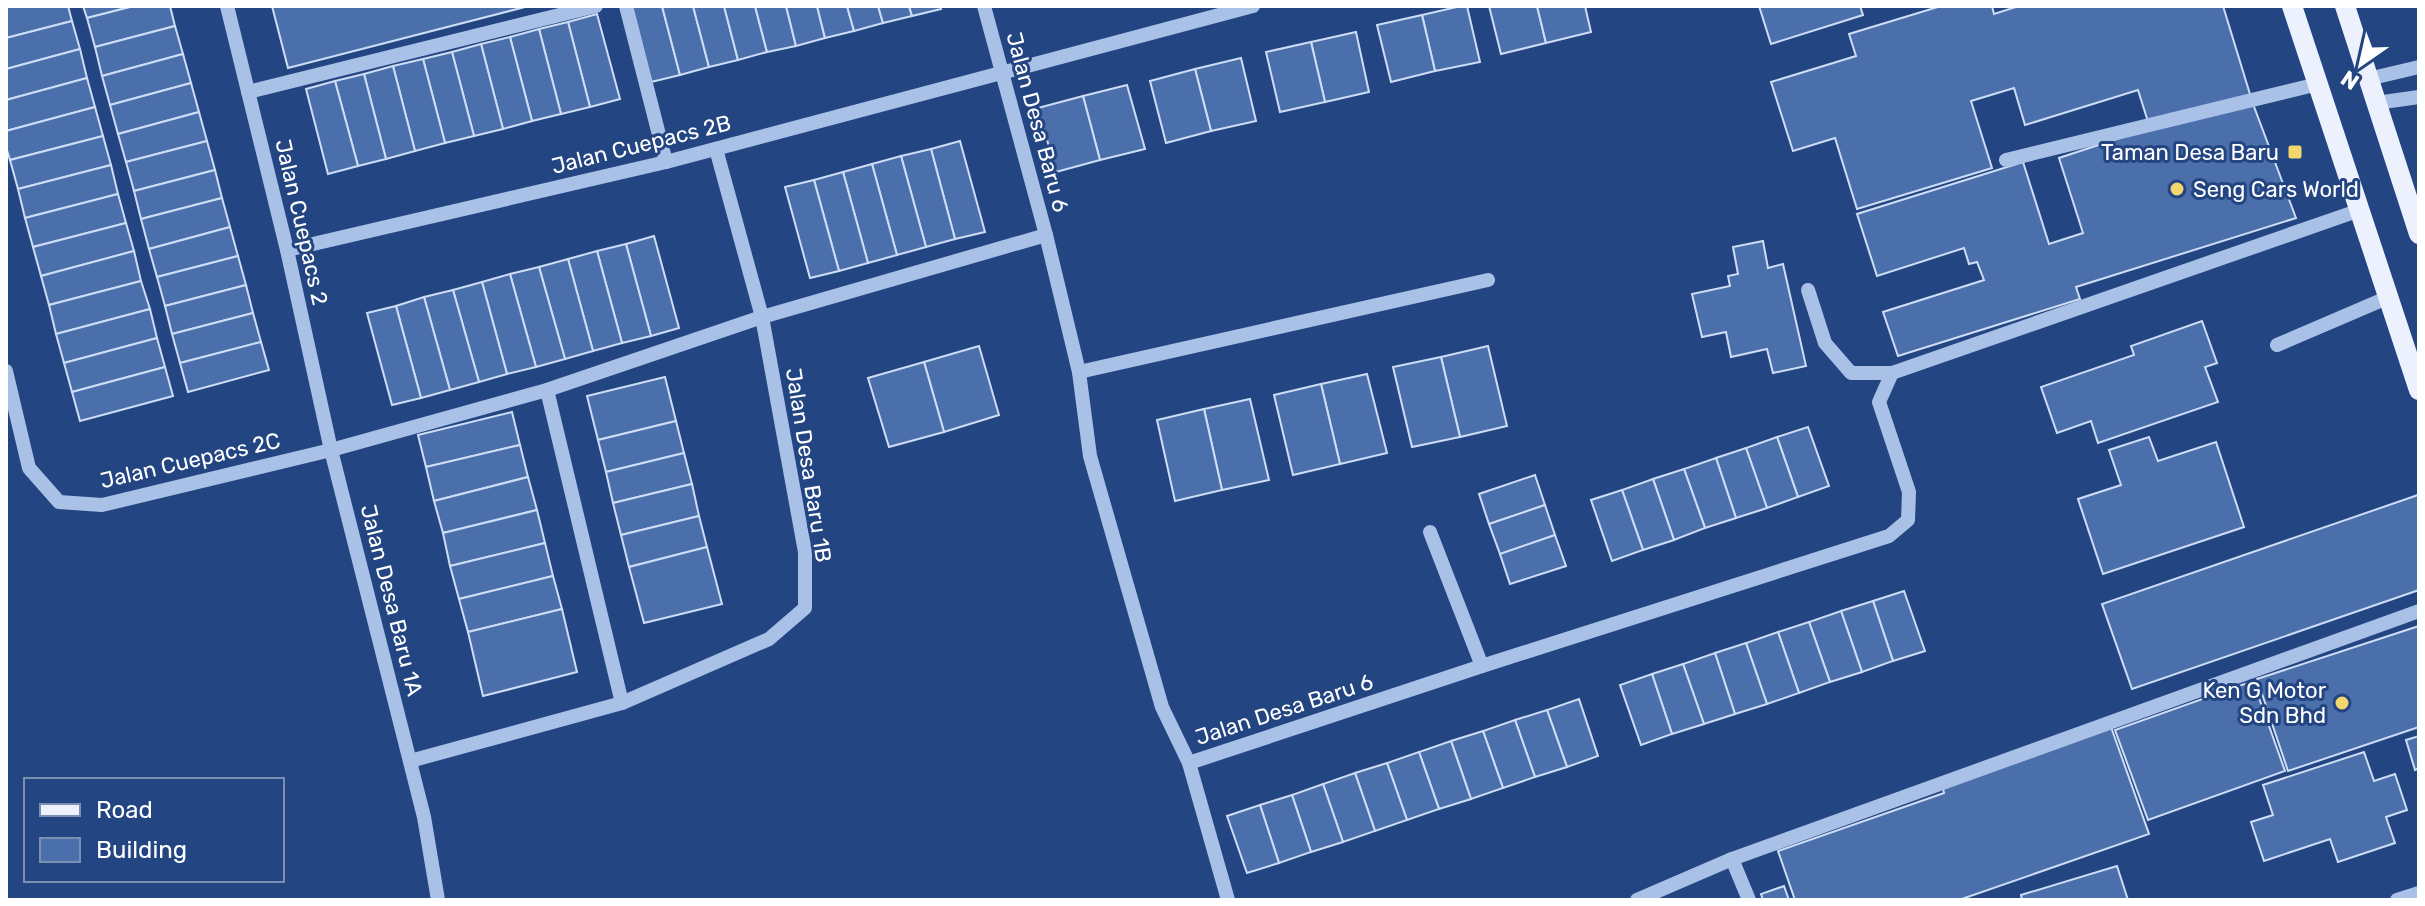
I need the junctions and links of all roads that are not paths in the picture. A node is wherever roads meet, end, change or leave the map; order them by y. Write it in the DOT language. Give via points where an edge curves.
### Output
graph roads {
  1 [pos="227,6"];
  2 [pos="596,6"];
  3 [pos="626,6"];
  4 [pos="984,6"];
  5 [pos="1253,6"];
  6 [pos="2292,6"];
  7 [pos="2345,6"];
  8 [pos="2419,67"];
  9 [pos="1003,73"];
  10 [pos="2368,79"];
  11 [pos="2318,84"];
  12 [pos="248,92"];
  13 [pos="2419,97"];
  14 [pos="2376,103"];
  15 [pos="716,149"];
  16 [pos="2006,160"];
  17 [pos="666,162"];
  18 [pos="2360,210"];
  19 [pos="2419,234"];
  20 [pos="1046,235"];
  21 [pos="287,250"];
  22 [pos="1488,280"];
  23 [pos="1808,290"];
  24 [pos="2389,297"];
  25 [pos="762,317"];
  26 [pos="2277,345"];
  27 [pos="6,371"];
  28 [pos="1079,372"];
  29 [pos="1892,373"];
  30 [pos="547,390"];
  31 [pos="2419,390"];
  32 [pos="331,450"];
  33 [pos="1430,532"];
  34 [pos="2419,611"];
  35 [pos="1482,666"];
  36 [pos="622,703"];
  37 [pos="410,761"];
  38 [pos="1189,763"];
  39 [pos="1732,859"];
  40 [pos="2419,893"];
  41 [pos="438,900"];
  42 [pos="1228,900"];
  43 [pos="1637,900"];
  44 [pos="1749,900"];
  45 [pos="2397,900"];
  1 -- 12 [label="street, Jalan Cuepacs 2"];
  2 -- 12 [label="street"];
  3 -- 17 [label="street"];
  4 -- 9 [label="street, Jalan Desa Baru 6"];
  5 -- 9 [label="street, Jalan Cuepacs 2B"];
  6 -- 11 [label="main road"];
  7 -- 10 [label="main road"];
  8 -- 10 [label="street"];
  9 -- 15 [label="street, Jalan Cuepacs 2B"];
  9 -- 20 [label="street, Jalan Desa Baru 6"];
  10 -- 14 [label="main road"];
  11 -- 16 [label="street"];
  11 -- 18 [label="main road"];
  12 -- 21 [label="street, Jalan Cuepacs 2"];
  13 -- 14 [label="street"];
  14 -- 19 [label="main road"];
  15 -- 17 [label="street, Jalan Cuepacs 2B"];
  15 -- 25 [label="street, Jalan Desa Baru 1B"];
  17 -- 21 [label="street, Jalan Cuepacs 2B"];
  18 -- 24 [label="main road"];
  18 -- 29 [label="street"];
  20 -- 25 [label="street, Jalan Cuepacs 2C"];
  20 -- 28 [label="street, Jalan Desa Baru 6"];
  21 -- 32 [label="street, Jalan Cuepacs 2"];
  22 -- 28 [label="street"];
  23 -- 29 [label="street" via="1825,343 1851,373"];
  24 -- 26 [label="street"];
  24 -- 31 [label="main road"];
  25 -- 30 [label="street, Jalan Cuepacs 2C"];
  25 -- 36 [label="street, Jalan Desa Baru 1B" via="805,552 805,608 769,639"];
  27 -- 32 [label="street, Jalan Cuepacs 2C" via="29,468 59,502 102,505"];
  28 -- 38 [label="street, Jalan Desa Baru 6" via="1090,456 1162,707"];
  29 -- 35 [label="street, Jalan Desa Baru 6" via="1879,402 1909,492 1908,520 1889,536"];
  30 -- 32 [label="street, Jalan Cuepacs 2C"];
  30 -- 36 [label="street"];
  32 -- 37 [label="street, Jalan Desa Baru 1A"];
  33 -- 35 [label="street"];
  34 -- 39 [label="street"];
  35 -- 38 [label="street, Jalan Desa Baru 6"];
  36 -- 37 [label="street, Jalan Desa Baru 1B"];
  37 -- 41 [label="street, Jalan Desa Baru 1A"];
  38 -- 42 [label="street"];
  39 -- 43 [label="street"];
  39 -- 44 [label="street"];
  40 -- 45 [label="street"];
}
